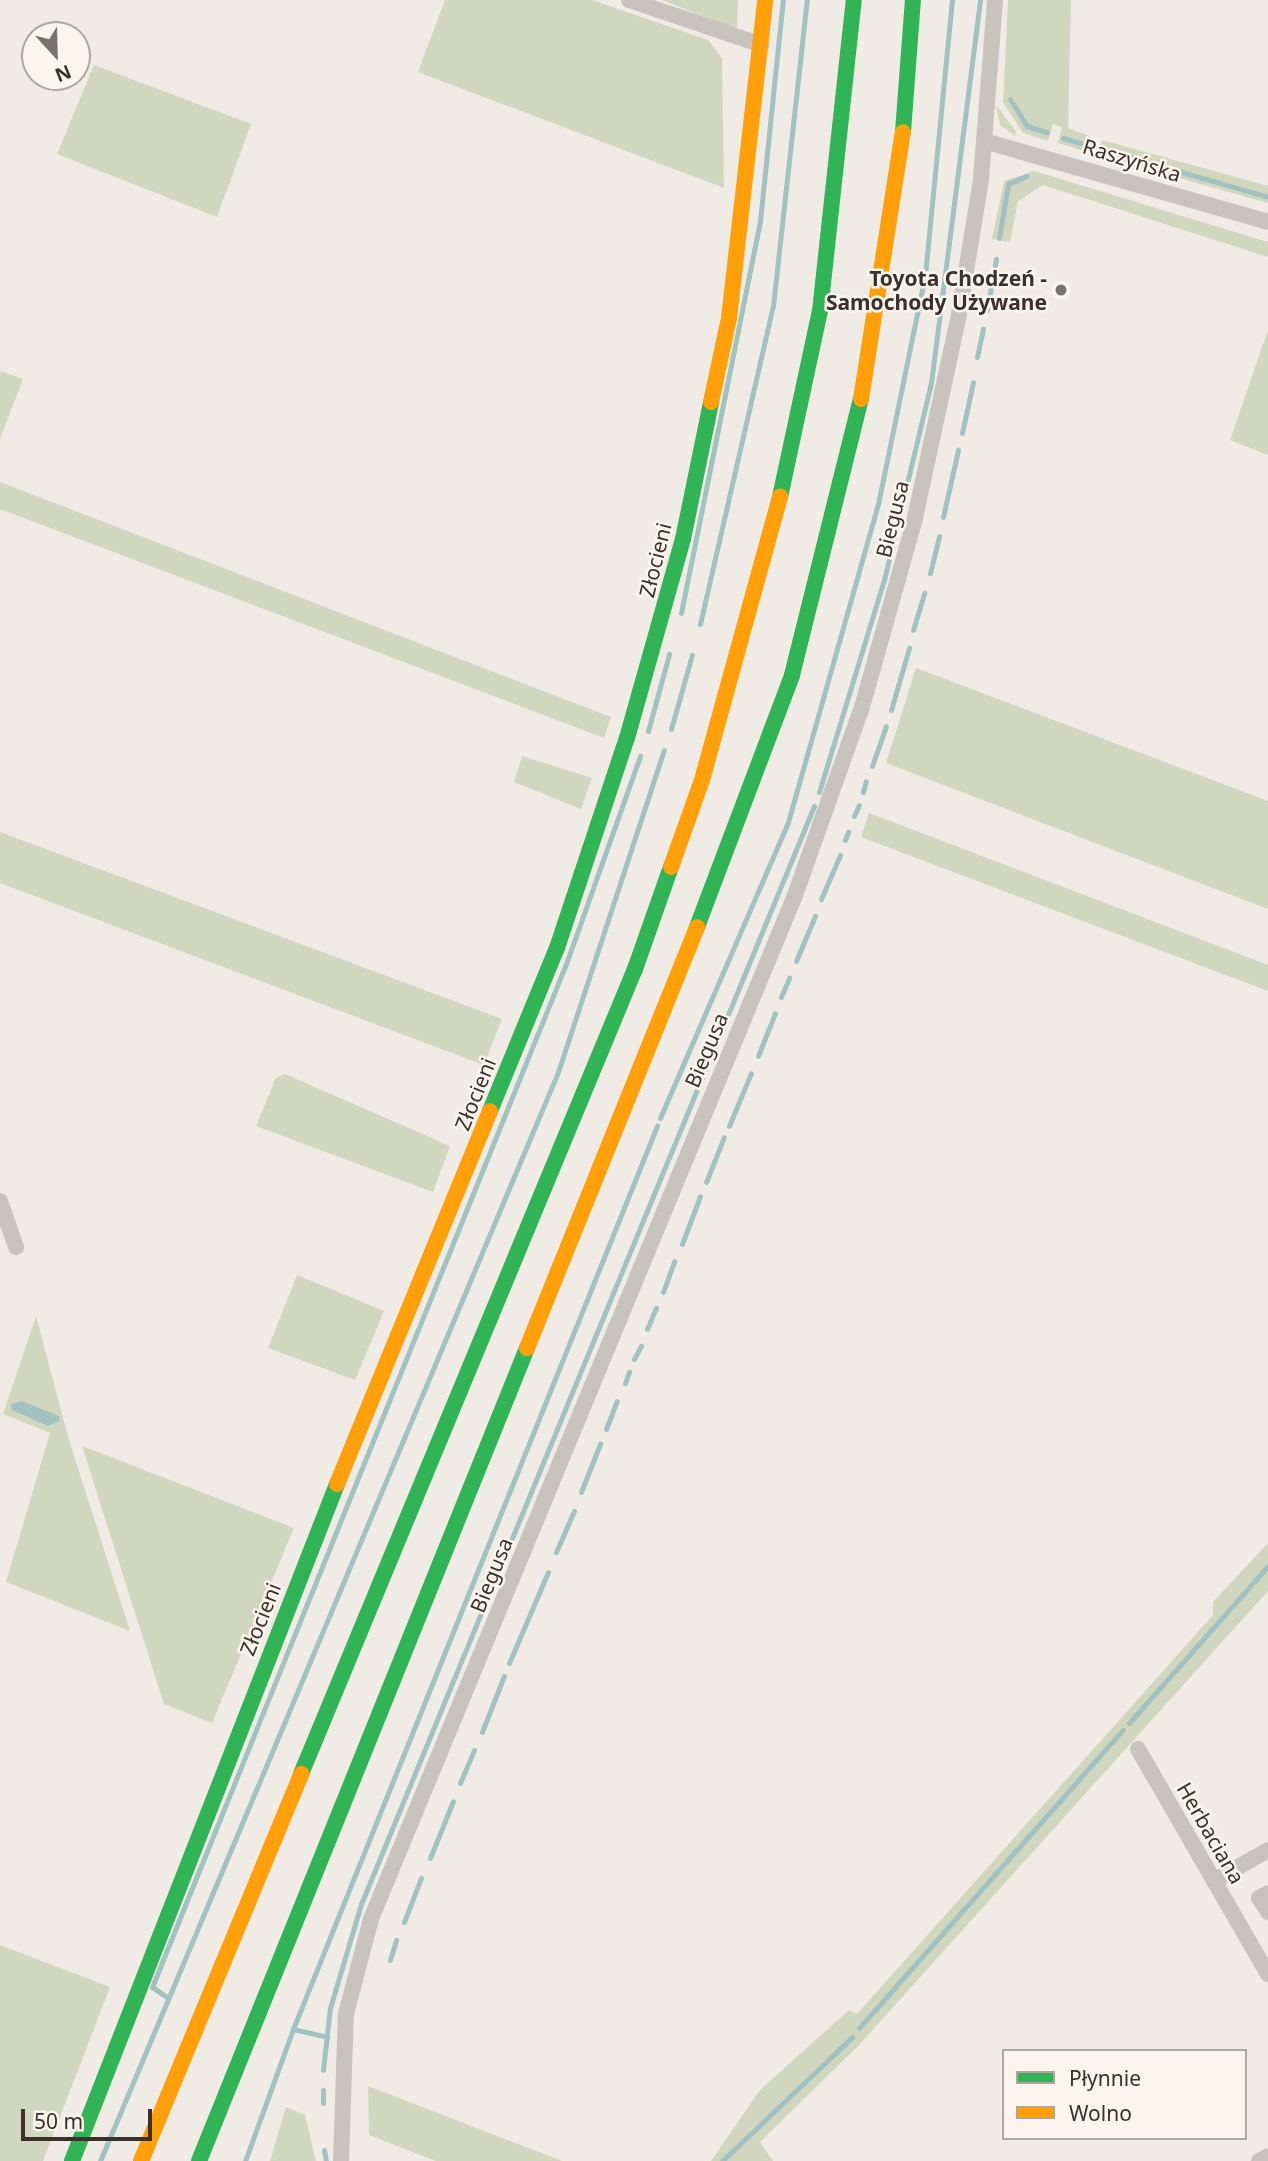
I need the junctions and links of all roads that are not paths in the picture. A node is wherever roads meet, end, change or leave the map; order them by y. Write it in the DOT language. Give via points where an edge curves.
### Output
graph roads {
  1 [pos="629,0"];
  2 [pos="765,0"];
  3 [pos="855,0"];
  4 [pos="913,0"];
  5 [pos="995,0"];
  6 [pos="762,45"];
  7 [pos="984,141"];
  8 [pos="1268,222"];
  9 [pos="0,1201"];
  10 [pos="16,1247"];
  11 [pos="1138,1749"];
  12 [pos="1268,1850"];
  13 [pos="1214,1881"];
  14 [pos="1268,1893"];
  15 [pos="1268,1912"];
  16 [pos="1268,1974"];
  17 [pos="1268,2156"];
  18 [pos="72,2161"];
  19 [pos="141,2161"];
  20 [pos="199,2161"];
  21 [pos="341,2161"];
  22 [pos="1259,2161"];
  1 -- 6 [label="street"];
  2 -- 6 [label="main road, Złocieni"];
  3 -- 19 [label="main road" via="821,311 784,484 698,793 635,970"];
  4 -- 20 [label="main road" via="900,166 877,326 831,539 792,675 691,942"];
  5 -- 7 [label="street, Biegusa"];
  6 -- 18 [label="main road, Złocieni" via="743,228 702,449 669,593 593,844"];
  7 -- 8 [label="street, Raszyńska"];
  7 -- 21 [label="street, Biegusa" via="971,247 933,437 844,763 371,1919 348,2000 339,2083"];
  9 -- 10 [label="street"];
  11 -- 13 [label="street, Herbaciana"];
  12 -- 13 [label="street"];
  13 -- 16 [label="street, Herbaciana"];
  14 -- 15 [label="street" via="1259,1898"];
  17 -- 22 [label="street"];
}
